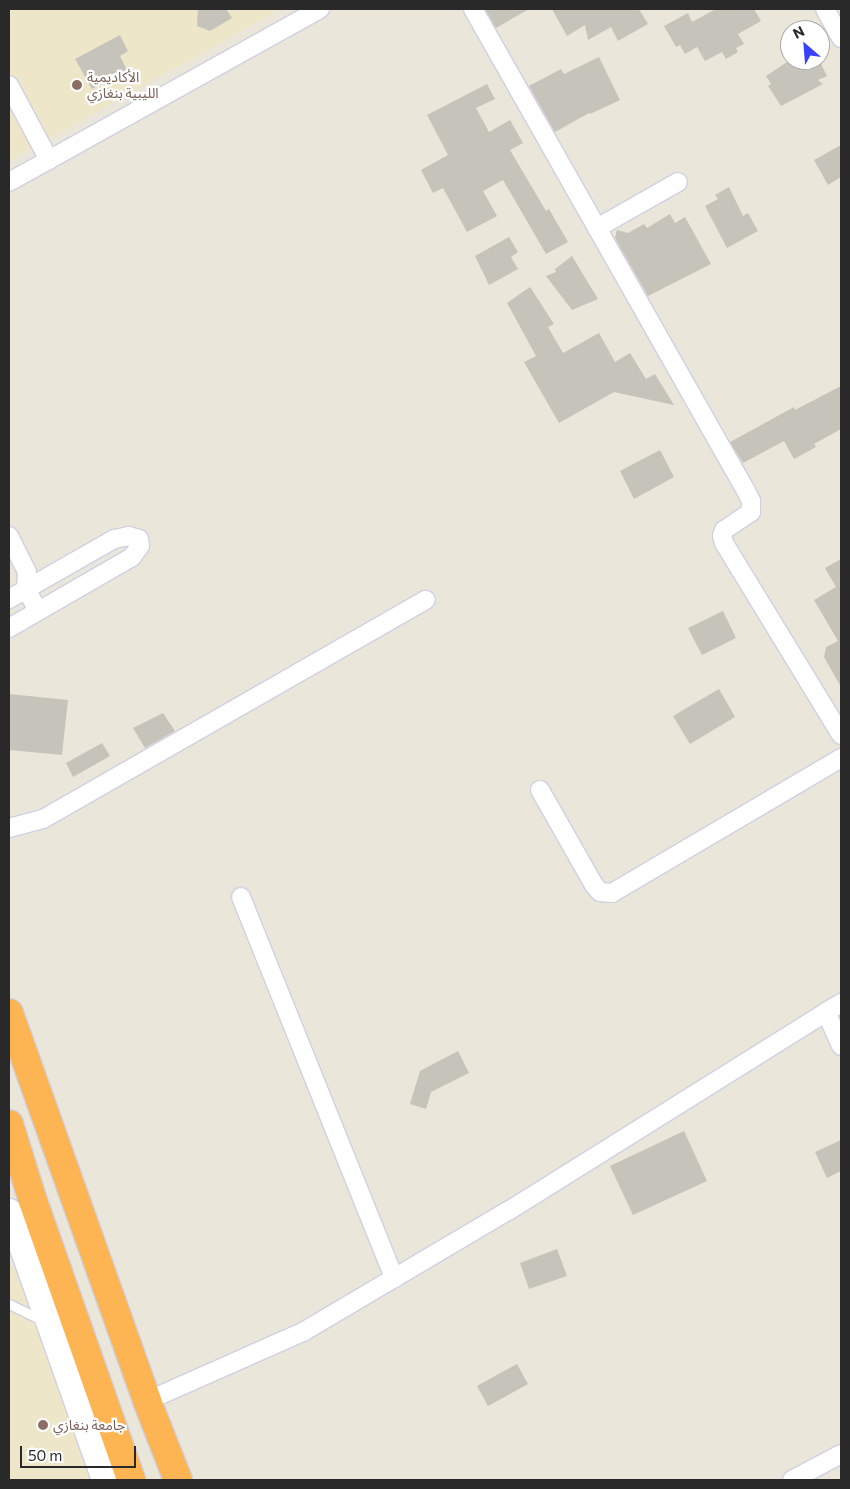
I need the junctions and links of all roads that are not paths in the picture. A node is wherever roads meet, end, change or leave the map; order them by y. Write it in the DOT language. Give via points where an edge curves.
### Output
graph roads {
  1 [pos="320,9"];
  2 [pos="473,9"];
  3 [pos="826,9"];
  4 [pos="841,38"];
  5 [pos="9,85"];
  6 [pos="49,160"];
  7 [pos="9,182"];
  8 [pos="678,182"];
  9 [pos="597,228"];
  10 [pos="9,536"];
  11 [pos="46,578"];
  12 [pos="27,580"];
  13 [pos="9,599"];
  14 [pos="58,600"];
  15 [pos="426,600"];
  16 [pos="38,611"];
  17 [pos="9,628"];
  18 [pos="841,735"];
  19 [pos="841,758"];
  20 [pos="540,790"];
  21 [pos="9,828"];
  22 [pos="241,897"];
  23 [pos="841,1003"];
  24 [pos="826,1012"];
  25 [pos="9,1013"];
  26 [pos="841,1046"];
  27 [pos="9,1124"];
  28 [pos="10,1220"];
  29 [pos="394,1278"];
  30 [pos="9,1304"];
  31 [pos="49,1324"];
  32 [pos="147,1400"];
  33 [pos="841,1454"];
  34 [pos="104,1480"];
  35 [pos="131,1480"];
  36 [pos="178,1480"];
  37 [pos="792,1480"];
  1 -- 6 [label="street"];
  2 -- 9 [label="street"];
  3 -- 4 [label="street"];
  5 -- 6 [label="street"];
  6 -- 7 [label="street"];
  8 -- 9 [label="street"];
  9 -- 18 [label="street" via="751,501 751,512 723,532 724,543"];
  10 -- 12 [label="street"];
  11 -- 12 [label="street"];
  11 -- 14 [label="street"];
  11 -- 14 [label="street" via="114,539 129,536 139,539 140,546 132,557"];
  12 -- 13 [label="street"];
  12 -- 16 [label="street"];
  14 -- 16 [label="street"];
  15 -- 21 [label="street" via="43,819"];
  16 -- 17 [label="street"];
  19 -- 20 [label="street" via="612,894 600,892 594,885"];
  22 -- 29 [label="street"];
  23 -- 24 [label="street"];
  24 -- 26 [label="street"];
  24 -- 29 [label="street" via="508,1211"];
  25 -- 32 [label="highway"];
  27 -- 35 [label="highway"];
  28 -- 31 [label="street"];
  29 -- 32 [label="street" via="303,1332"];
  30 -- 31 [label="lane"];
  31 -- 34 [label="street"];
  32 -- 36 [label="highway"];
  33 -- 37 [label="street"];
}
